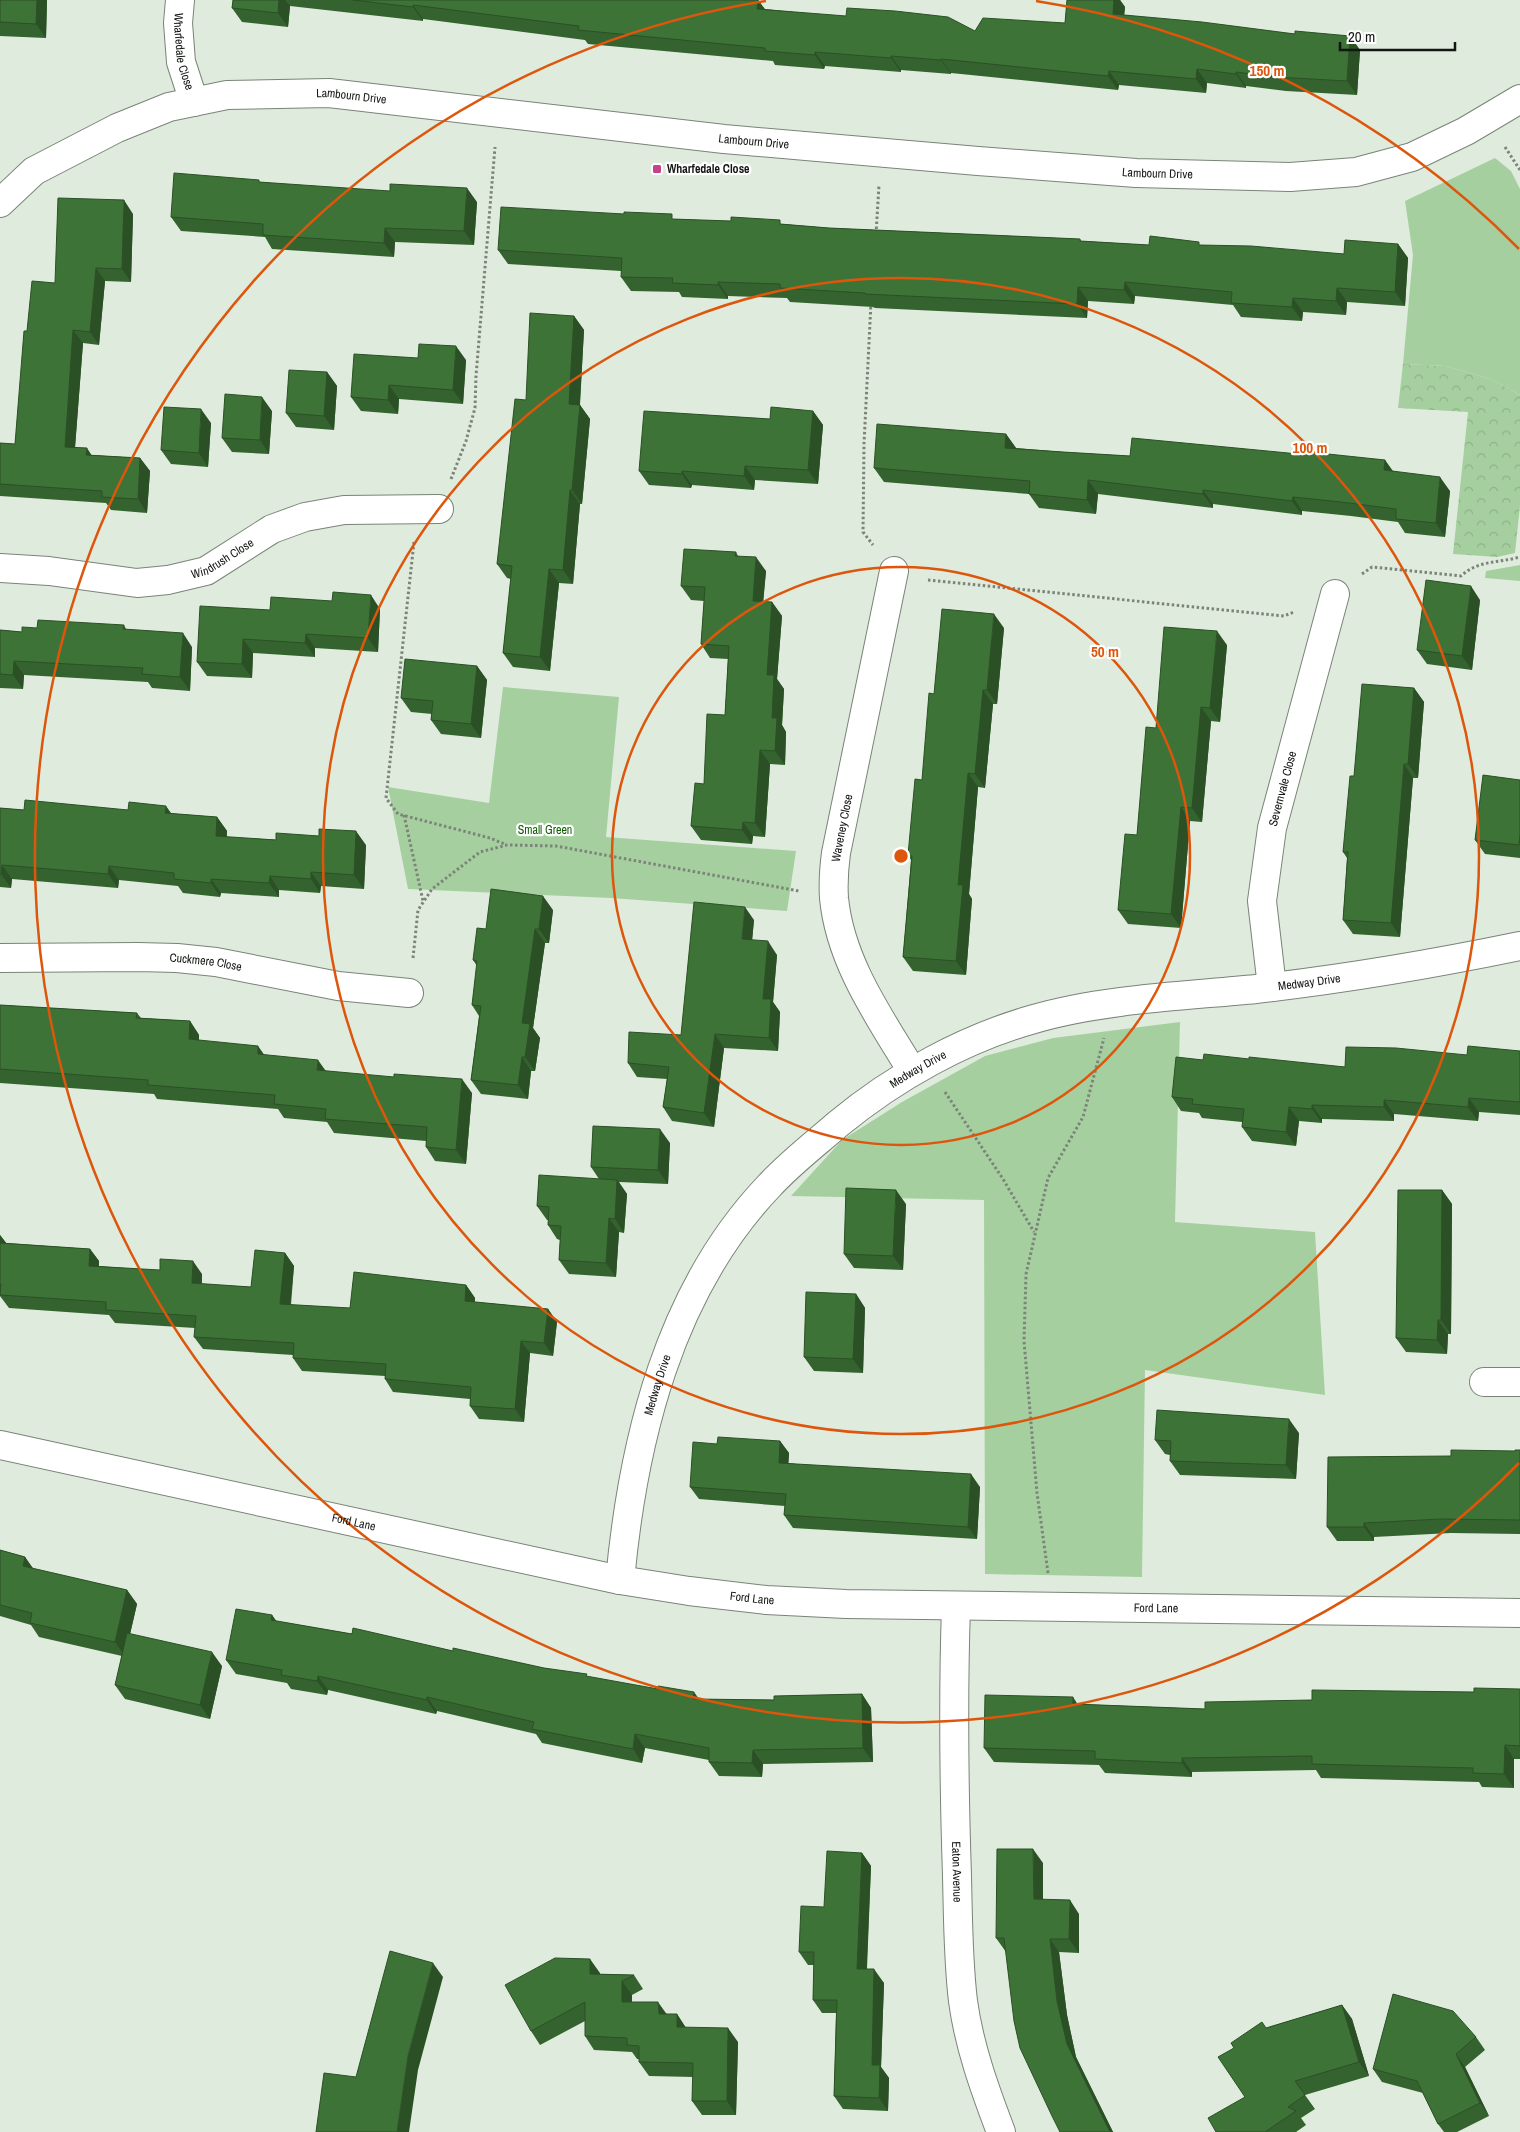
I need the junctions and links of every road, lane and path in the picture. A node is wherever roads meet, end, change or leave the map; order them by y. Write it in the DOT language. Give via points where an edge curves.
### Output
graph roads {
  1 [pos="180,0"];
  2 [pos="1520,99"];
  3 [pos="194,102"];
  4 [pos="498,112"];
  5 [pos="882,152"];
  6 [pos="0,203"];
  7 [pos="876,237"];
  8 [pos="872,294"];
  9 [pos="428,509"];
  10 [pos="1520,557"];
  11 [pos="0,568"];
  12 [pos="894,571"];
  13 [pos="1335,594"];
  14 [pos="404,815"];
  15 [pos="507,845"];
  16 [pos="834,898"];
  17 [pos="424,902"];
  18 [pos="1520,946"];
  19 [pos="0,958"];
  20 [pos="1272,987"];
  21 [pos="409,993"];
  22 [pos="1106,1005"];
  23 [pos="920,1067"];
  24 [pos="1034,1232"];
  25 [pos="1484,1382"];
  26 [pos="1520,1382"];
  27 [pos="0,1445"];
  28 [pos="620,1580"];
  29 [pos="956,1606"];
  30 [pos="1051,1607"];
  31 [pos="1520,1613"];
  32 [pos="1001,2132"];
  1 -- 3 [label="street, Wharfedale Close" via="181,62"];
  2 -- 5 [label="street, Lambourn Drive" via="1466,131 1412,157 1356,172 1290,176 1136,173"];
  3 -- 4 [label="street, Lambourn Drive" via="227,96 329,93"];
  3 -- 6 [label="street, Lambourn Drive" via="118,128 34,171"];
  4 -- 5 [label="street, Lambourn Drive" via="724,139"];
  4 -- 9 [label="path" via="475,408 466,440"];
  5 -- 7 [label="path"];
  8 -- 12 [label="path" via="863,532"];
  9 -- 11 [label="street, Windrush Close" via="344,510 305,517 272,529 206,571 168,580 136,583"];
  9 -- 14 [label="path" via="386,798 398,814"];
  10 -- 13 [label="path" via="1484,563 1469,568 1462,576 1372,567"];
  12 -- 13 [label="path" via="918,579 1284,616"];
  12 -- 16 [label="street, Waveney Close" via="836,853"];
  13 -- 20 [label="street, Severnvale Close" via="1272,828 1262,900"];
  14 -- 15 [label="path"];
  14 -- 17 [label="path"];
  15 -- 16 [label="path" via="556,846"];
  15 -- 17 [label="path" via="480,852 469,859 432,888"];
  16 -- 23 [label="street, Waveney Close" via="853,968 876,1012"];
  17 -- 21 [label="path" via="418,910"];
  18 -- 20 [label="street, Medway Drive"];
  19 -- 21 [label="street, Cuckmere Close" via="177,958 216,962 338,986"];
  20 -- 22 [label="street, Medway Drive"];
  22 -- 23 [label="street, Medway Drive" via="1035,1019 996,1032"];
  22 -- 24 [label="path" via="1104,1040 1083,1117 1048,1178"];
  23 -- 24 [label="path" via="988,1155"];
  23 -- 28 [label="street, Medway Drive" via="858,1108 768,1187 735,1227 706,1272 680,1322 650,1403 625,1522"];
  24 -- 30 [label="path" via="1026,1274 1024,1341"];
  25 -- 26 [label="street"];
  27 -- 28 [label="street, Ford Lane"];
  28 -- 29 [label="street, Ford Lane" via="689,1592 766,1600"];
  29 -- 30 [label="street, Ford Lane"];
  29 -- 32 [label="street, Eaton Avenue" via="955,1821 963,2002 979,2073"];
  30 -- 31 [label="street, Ford Lane"];
}
